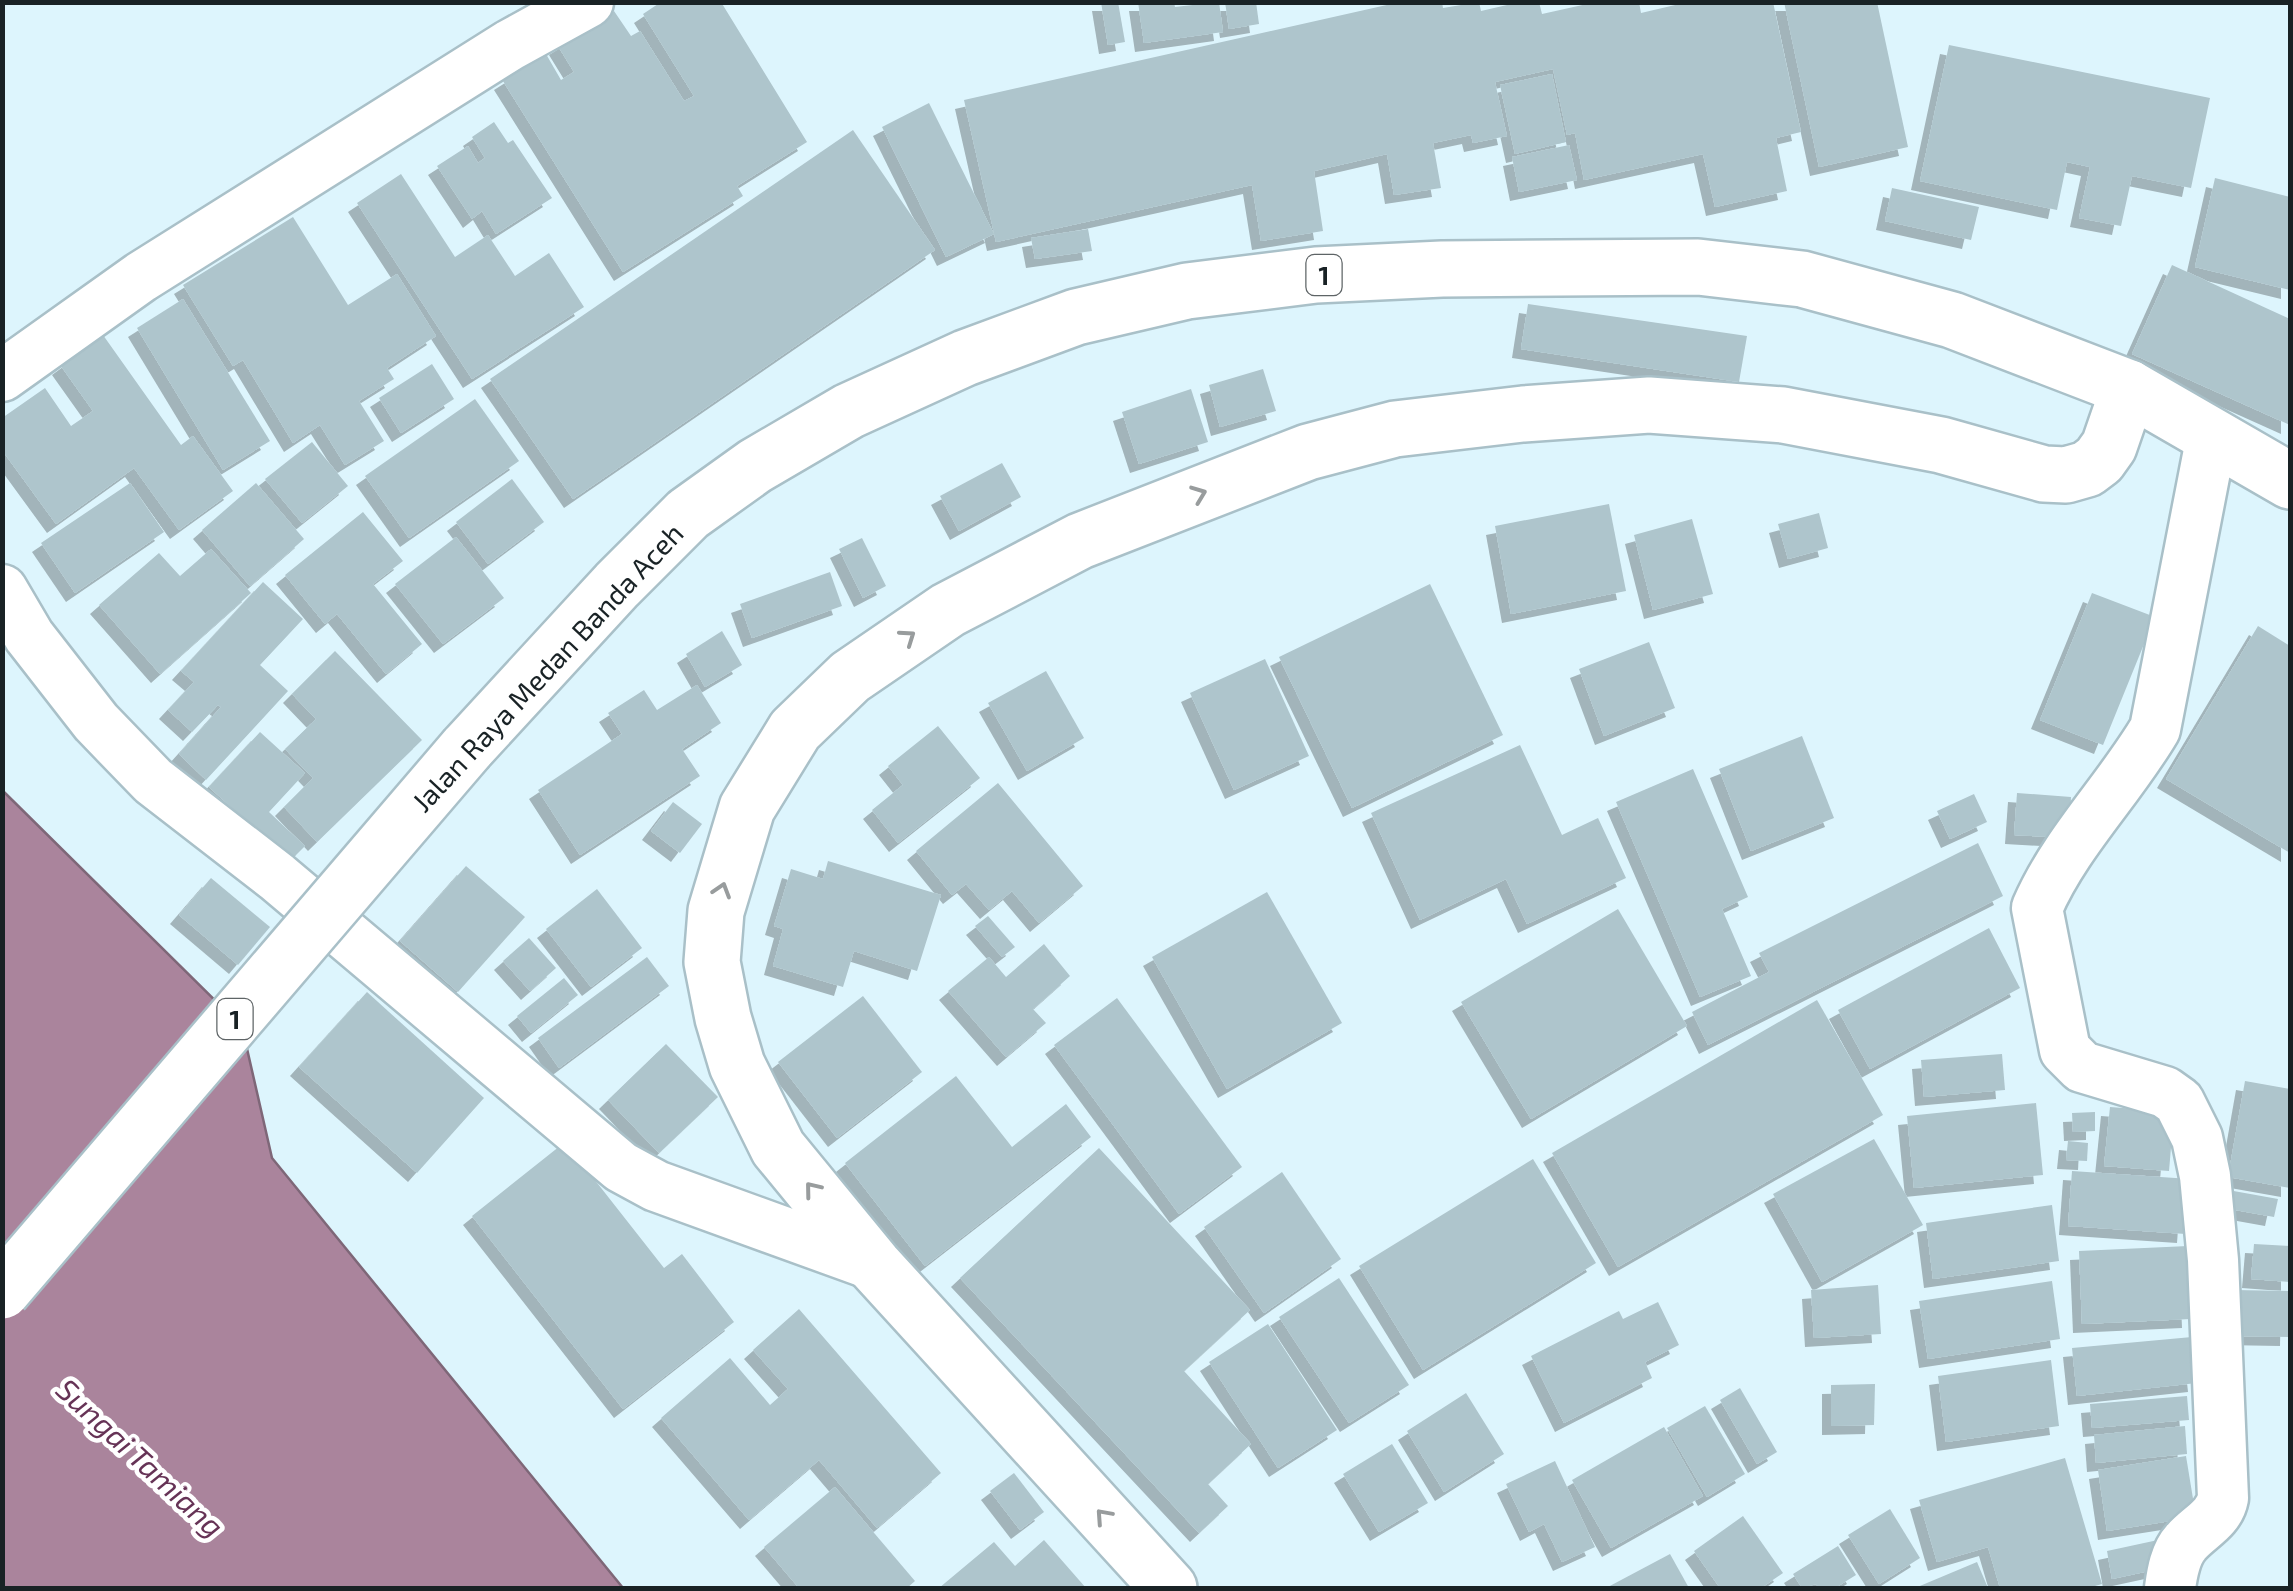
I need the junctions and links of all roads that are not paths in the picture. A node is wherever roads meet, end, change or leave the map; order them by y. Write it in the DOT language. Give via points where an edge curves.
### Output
graph roads {
  1 [pos="588,2"];
  2 [pos="2,376"];
  3 [pos="2129,388"];
  4 [pos="2212,435"];
  5 [pos="2290,481"];
  6 [pos="2,590"];
  7 [pos="874,1265"];
  8 [pos="2,1291"];
  9 [pos="1169,1588"];
  10 [pos="2170,1588"];
  1 -- 2 [label="street" via="141,277"];
  3 -- 4 [label="highway, Jalan Raya Medan Banda Aceh / 1"];
  7 -- 3 [label="highway, one-way" via="778,1148 737,1065 712,962 716,911 747,808 796,730 850,677 948,610 1080,541 1308,452 1395,429 1649,404 1783,415 2066,476 2099,460"];
  3 -- 8 [label="highway, Jalan Raya Medan Banda Aceh / 1, bridge" via="1952,320 1802,279 1698,267 1316,275 1187,290 1076,317 964,358 849,411 688,514 467,748"];
  4 -- 5 [label="highway, Jalan Raya Medan Banda Aceh / 1"];
  4 -- 10 [label="street" via="2155,730 2037,908 2065,1050 2082,1067 2179,1102 2197,1138 2205,1176 2223,1498 2218,1512 2184,1544"];
  6 -- 7 [label="street" via="86,709 153,781 277,876 620,1167"];
  9 -- 7 [label="highway, one-way"];
}
